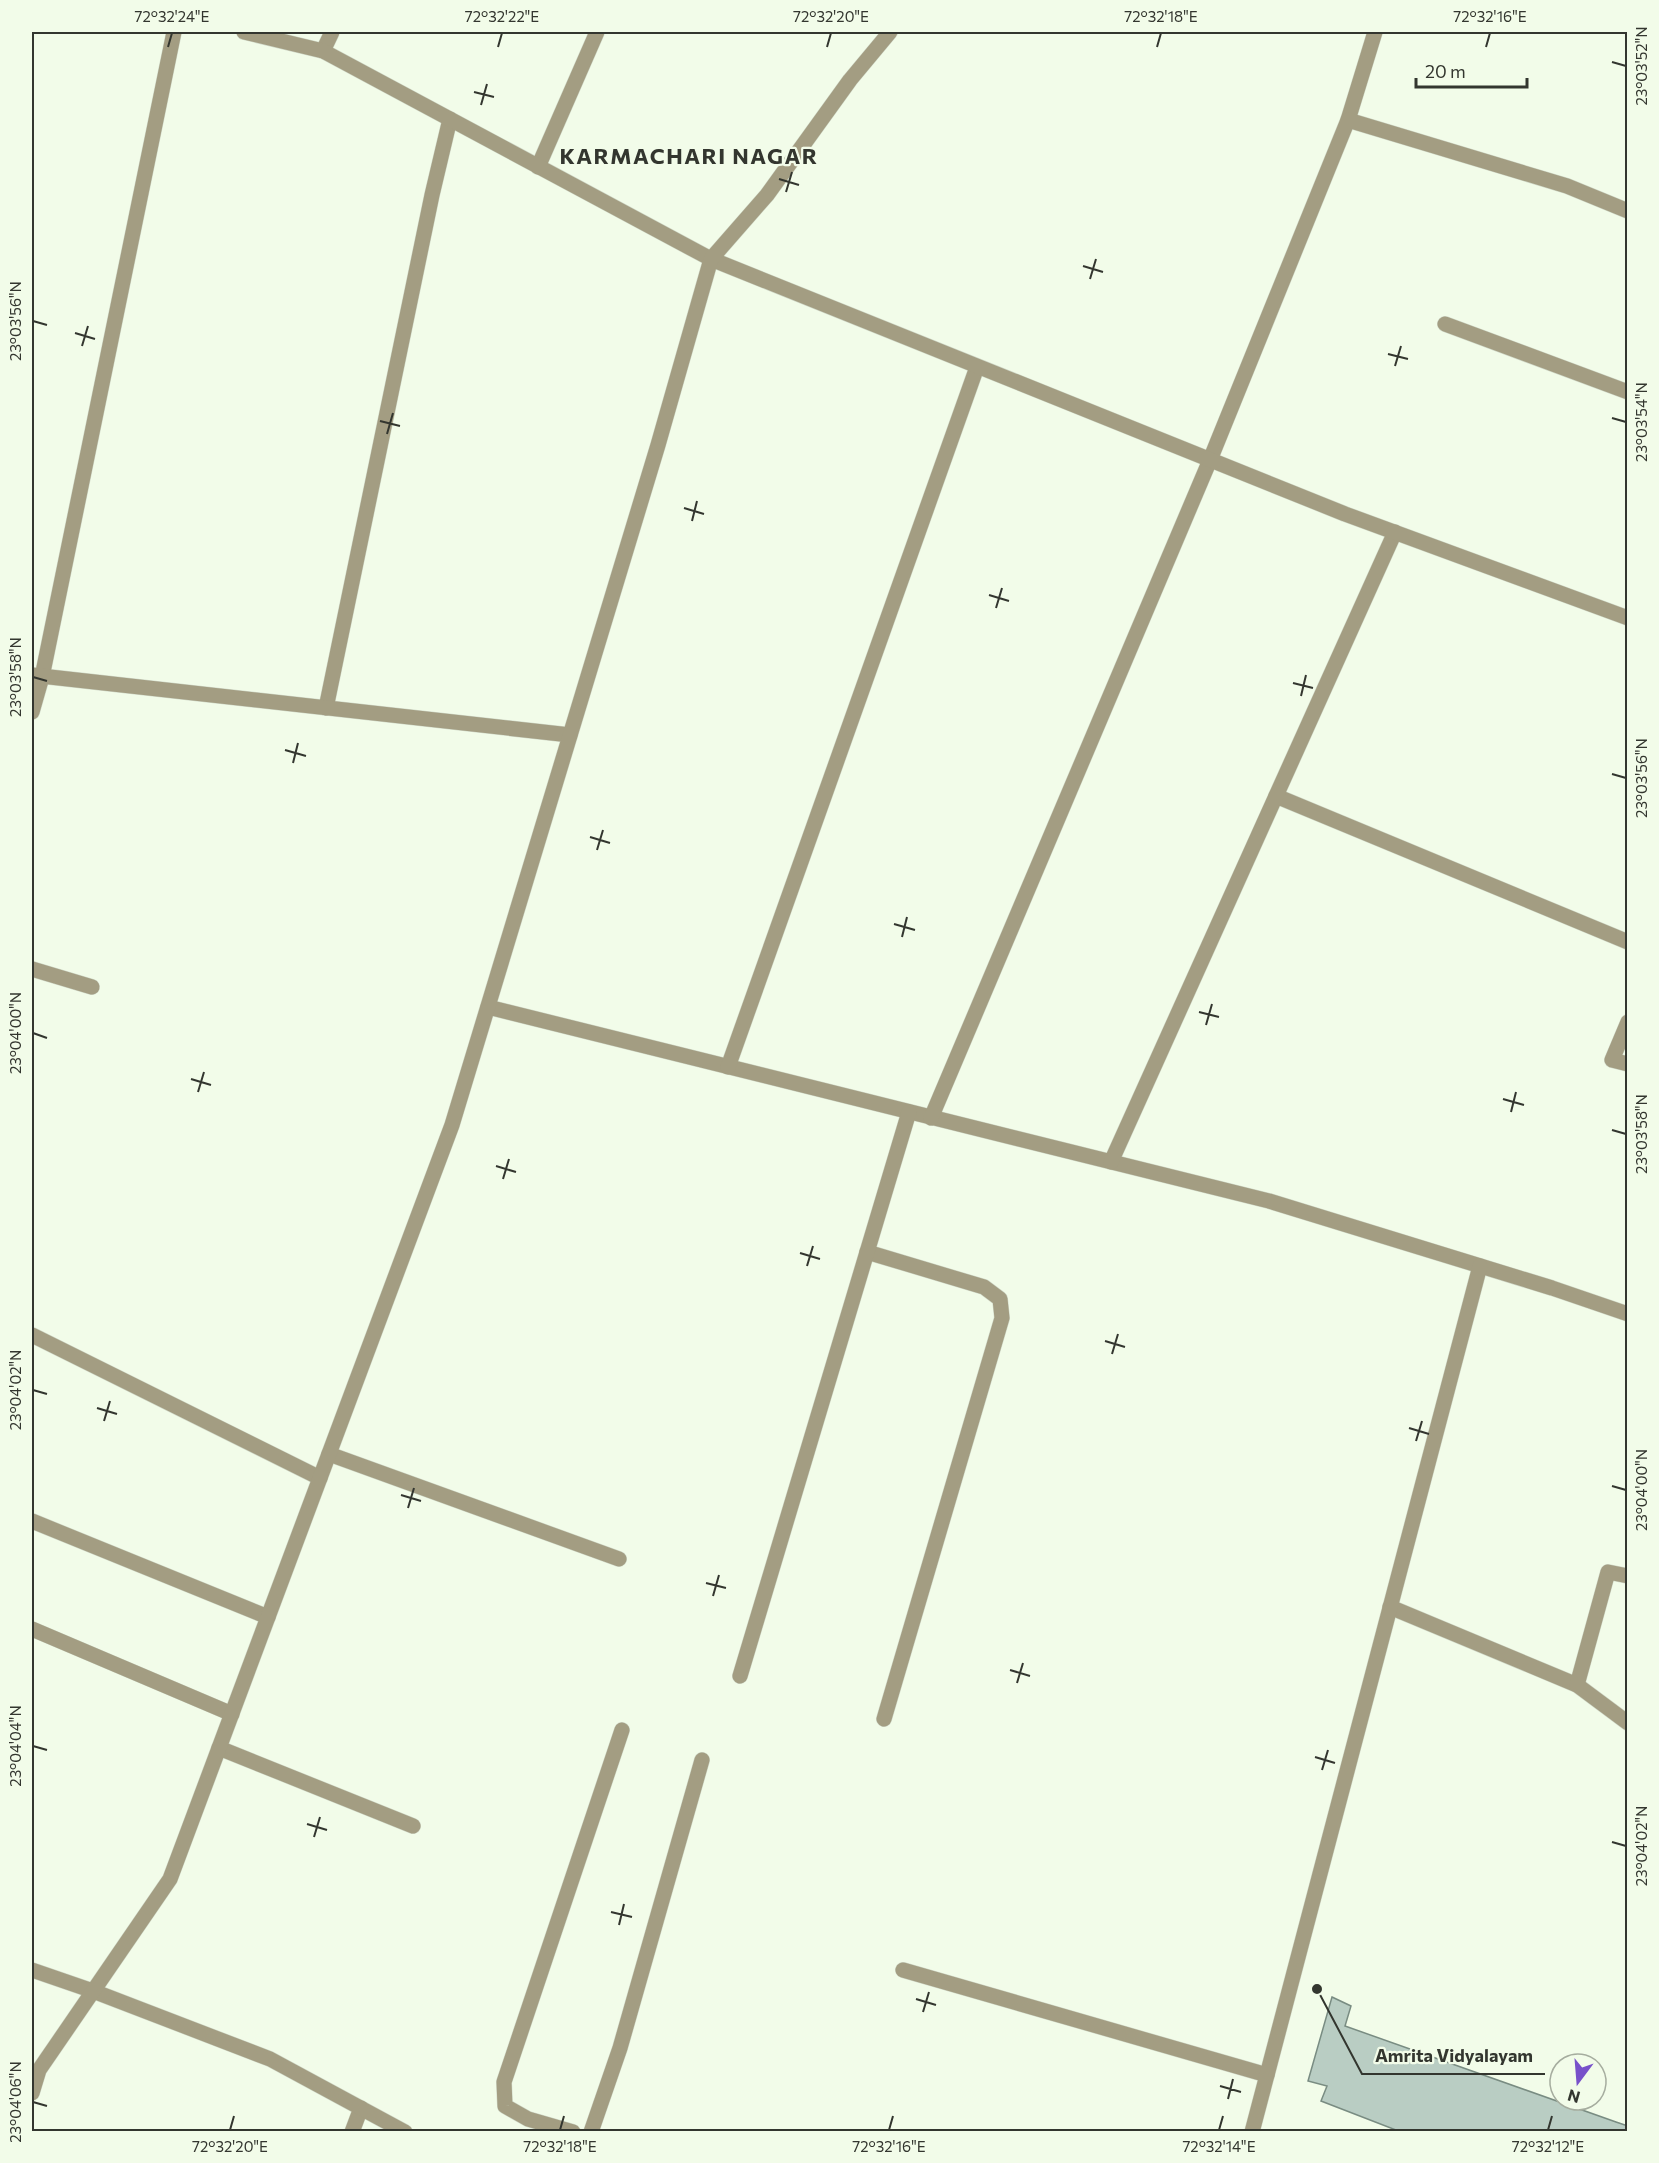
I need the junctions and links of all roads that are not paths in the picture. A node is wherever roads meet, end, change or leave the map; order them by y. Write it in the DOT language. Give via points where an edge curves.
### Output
graph roads {
  1 [pos="174,32"];
  2 [pos="244,32"];
  3 [pos="332,32"];
  4 [pos="597,32"];
  5 [pos="890,32"];
  6 [pos="1375,32"];
  7 [pos="323,51"];
  8 [pos="450,119"];
  9 [pos="1347,120"];
  10 [pos="538,167"];
  11 [pos="1628,211"];
  12 [pos="711,259"];
  13 [pos="1445,324"];
  14 [pos="977,367"];
  15 [pos="1628,392"];
  16 [pos="1210,460"];
  17 [pos="1395,532"];
  18 [pos="1628,618"];
  19 [pos="37,676"];
  20 [pos="326,708"];
  21 [pos="32,712"];
  22 [pos="570,735"];
  23 [pos="1276,796"];
  24 [pos="1628,942"];
  25 [pos="32,969"];
  26 [pos="92,987"];
  27 [pos="488,1006"];
  28 [pos="1628,1022"];
  29 [pos="1628,1064"];
  30 [pos="728,1067"];
  31 [pos="909,1112"];
  32 [pos="931,1118"];
  33 [pos="1111,1162"];
  34 [pos="867,1252"];
  35 [pos="1480,1266"];
  36 [pos="1628,1314"];
  37 [pos="32,1335"];
  38 [pos="329,1454"];
  39 [pos="320,1478"];
  40 [pos="32,1521"];
  41 [pos="619,1559"];
  42 [pos="1628,1576"];
  43 [pos="1390,1607"];
  44 [pos="268,1617"];
  45 [pos="32,1629"];
  46 [pos="740,1676"];
  47 [pos="1576,1685"];
  48 [pos="232,1714"];
  49 [pos="884,1719"];
  50 [pos="1628,1723"];
  51 [pos="622,1730"];
  52 [pos="219,1748"];
  53 [pos="702,1760"];
  54 [pos="413,1826"];
  55 [pos="32,1970"];
  56 [pos="903,1970"];
  57 [pos="93,1991"];
  58 [pos="1267,2075"];
  59 [pos="32,2093"];
  60 [pos="362,2108"];
  61 [pos="352,2132"];
  62 [pos="405,2132"];
  63 [pos="573,2132"];
  64 [pos="591,2132"];
  65 [pos="1252,2132"];
  1 -- 19 [label="street"];
  2 -- 7 [label="street"];
  3 -- 7 [label="street"];
  4 -- 10 [label="street"];
  5 -- 12 [label="street" via="850,80 767,195"];
  6 -- 9 [label="street"];
  7 -- 8 [label="street"];
  8 -- 10 [label="street"];
  8 -- 20 [label="street"];
  9 -- 11 [label="street" via="1567,186"];
  9 -- 16 [label="street"];
  10 -- 12 [label="street"];
  12 -- 14 [label="street"];
  12 -- 22 [label="street"];
  13 -- 15 [label="street"];
  14 -- 16 [label="street"];
  14 -- 30 [label="street"];
  16 -- 17 [label="street"];
  16 -- 32 [label="street"];
  17 -- 18 [label="street"];
  17 -- 23 [label="street"];
  19 -- 20 [label="street"];
  19 -- 21 [label="street"];
  20 -- 22 [label="street"];
  22 -- 27 [label="street"];
  23 -- 24 [label="street"];
  23 -- 33 [label="street"];
  25 -- 26 [label="street"];
  27 -- 30 [label="street"];
  27 -- 38 [label="street" via="452,1125"];
  28 -- 29 [label="street" via="1612,1060"];
  30 -- 31 [label="street"];
  31 -- 32 [label="street"];
  31 -- 34 [label="street"];
  32 -- 33 [label="street"];
  33 -- 35 [label="street" via="1269,1201"];
  34 -- 46 [label="street"];
  34 -- 49 [label="street" via="984,1287 1000,1299 1002,1318"];
  35 -- 36 [label="street"];
  35 -- 43 [label="street"];
  37 -- 39 [label="street"];
  38 -- 39 [label="street"];
  38 -- 41 [label="street"];
  39 -- 44 [label="street"];
  40 -- 44 [label="street"];
  42 -- 47 [label="street" via="1608,1572"];
  43 -- 47 [label="street"];
  43 -- 58 [label="street"];
  44 -- 48 [label="street"];
  45 -- 48 [label="street"];
  47 -- 50 [label="street"];
  48 -- 52 [label="street"];
  51 -- 63 [label="street" via="504,2082 505,2106 528,2119"];
  52 -- 54 [label="street"];
  52 -- 57 [label="street" via="170,1879"];
  53 -- 64 [label="street" via="620,2048"];
  55 -- 57 [label="street"];
  56 -- 58 [label="street"];
  57 -- 59 [label="street" via="39,2070"];
  57 -- 60 [label="street" via="270,2059"];
  58 -- 65 [label="street"];
  60 -- 61 [label="street"];
  60 -- 62 [label="street"];
}
